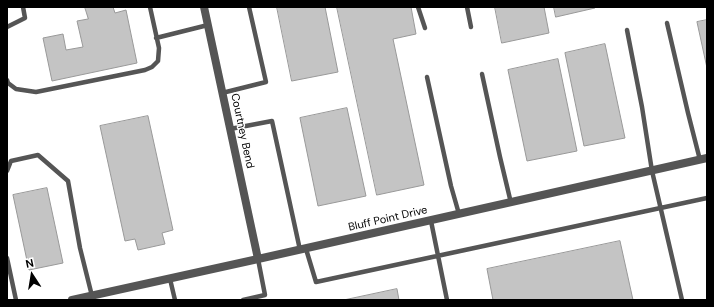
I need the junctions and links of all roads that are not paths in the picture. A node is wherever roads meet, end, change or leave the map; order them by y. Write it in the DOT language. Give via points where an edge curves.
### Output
graph roads {
  1 [pos="23,7"];
  2 [pos="150,7"];
  3 [pos="204,7"];
  4 [pos="249,7"];
  5 [pos="418,7"];
  6 [pos="467,7"];
  7 [pos="667,23"];
  8 [pos="208,25"];
  9 [pos="7,27"];
  10 [pos="471,27"];
  11 [pos="425,28"];
  12 [pos="627,30"];
  13 [pos="156,38"];
  14 [pos="482,74"];
  15 [pos="427,77"];
  16 [pos="7,80"];
  17 [pos="222,93"];
  18 [pos="230,129"];
  19 [pos="703,159"];
  20 [pos="7,171"];
  21 [pos="652,171"];
  22 [pos="707,198"];
  23 [pos="512,203"];
  24 [pos="661,208"];
  25 [pos="459,214"];
  26 [pos="431,221"];
  27 [pos="303,249"];
  28 [pos="438,256"];
  29 [pos="7,258"];
  30 [pos="258,259"];
  31 [pos="170,279"];
  32 [pos="92,296"];
  33 [pos="266,297"];
  34 [pos="16,300"];
  35 [pos="72,300"];
  36 [pos="175,300"];
  37 [pos="243,300"];
  38 [pos="447,300"];
  39 [pos="682,300"];
  1 -- 9 [label="lane" via="25,18"];
  2 -- 13 [label="lane"];
  3 -- 8 [label="street, Courtney Bend"];
  4 -- 17 [label="lane" via="266,82"];
  5 -- 11 [label="lane"];
  6 -- 10 [label="lane"];
  7 -- 19 [label="lane" via="688,113"];
  8 -- 13 [label="lane"];
  8 -- 17 [label="street, Courtney Bend"];
  12 -- 21 [label="lane"];
  13 -- 16 [label="lane" via="159,48 158,61 145,70 36,92 16,89"];
  14 -- 23 [label="lane"];
  15 -- 25 [label="lane" via="450,186"];
  17 -- 18 [label="street, Courtney Bend"];
  18 -- 27 [label="lane" via="272,121"];
  18 -- 30 [label="street, Courtney Bend"];
  19 -- 21 [label="street, Bluff Point Drive"];
  20 -- 32 [label="lane" via="11,162 38,155 68,181"];
  21 -- 23 [label="street, Bluff Point Drive"];
  21 -- 24 [label="lane"];
  22 -- 24 [label="lane"];
  23 -- 25 [label="street, Bluff Point Drive"];
  24 -- 28 [label="lane"];
  24 -- 39 [label="lane"];
  25 -- 26 [label="street, Bluff Point Drive"];
  26 -- 27 [label="street, Bluff Point Drive"];
  26 -- 28 [label="lane"];
  27 -- 28 [label="lane" via="316,282"];
  27 -- 30 [label="street, Bluff Point Drive"];
  28 -- 38 [label="lane"];
  29 -- 34 [label="lane"];
  30 -- 31 [label="street, Bluff Point Drive"];
  30 -- 33 [label="lane"];
  31 -- 32 [label="street, Bluff Point Drive"];
  31 -- 36 [label="lane"];
  32 -- 35 [label="street, Bluff Point Drive"];
  33 -- 37 [label="lane"];
}
